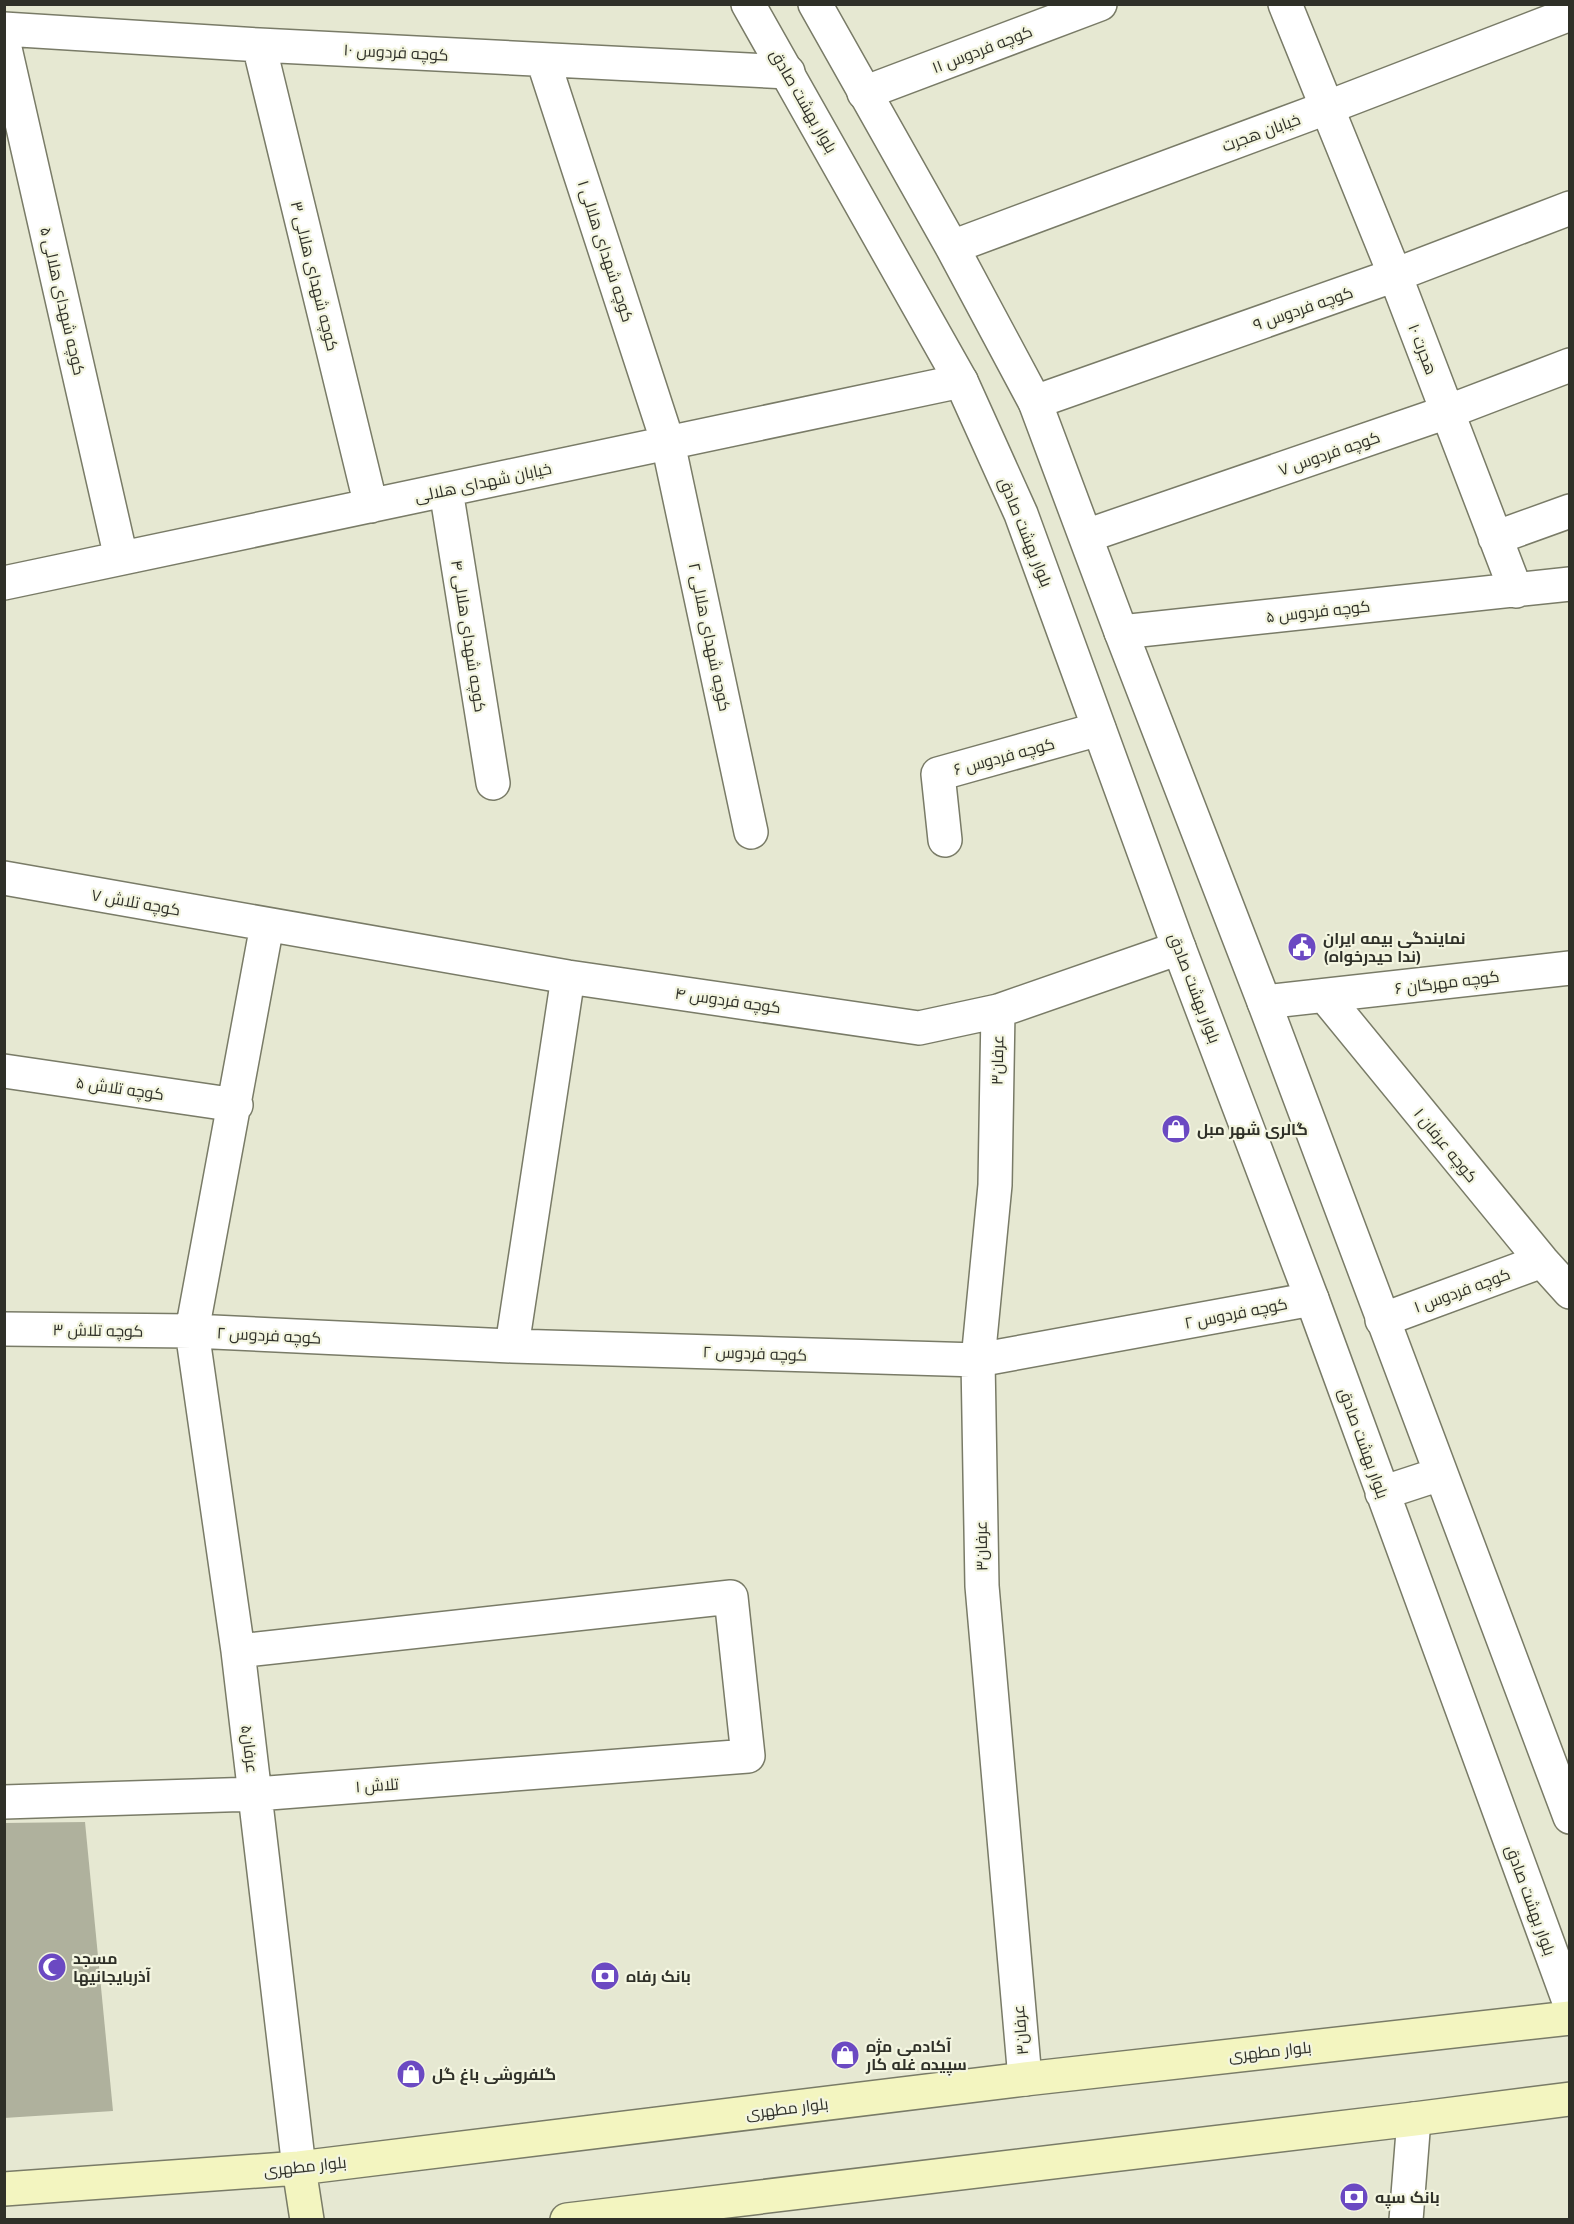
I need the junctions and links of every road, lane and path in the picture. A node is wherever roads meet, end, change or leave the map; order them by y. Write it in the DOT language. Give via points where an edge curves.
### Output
graph roads {
  1 [pos="748,4"];
  2 [pos="815,4"];
  3 [pos="1100,4"];
  4 [pos="1285,4"];
  5 [pos="1569,14"];
  6 [pos="4,29"];
  7 [pos="4,44"];
  8 [pos="259,45"];
  9 [pos="543,60"];
  10 [pos="788,72"];
  11 [pos="864,93"];
  12 [pos="1326,108"];
  13 [pos="1569,208"];
  14 [pos="952,247"];
  15 [pos="1395,275"];
  16 [pos="1569,365"];
  17 [pos="961,381"];
  18 [pos="1035,402"];
  19 [pos="1447,412"];
  20 [pos="668,442"];
  21 [pos="446,490"];
  22 [pos="371,506"];
  23 [pos="1569,511"];
  24 [pos="1086,536"];
  25 [pos="1495,538"];
  26 [pos="121,558"];
  27 [pos="4,583"];
  28 [pos="1569,584"];
  29 [pos="1516,591"];
  30 [pos="1121,632"];
  31 [pos="1099,729"];
  32 [pos="493,783"];
  33 [pos="751,832"];
  34 [pos="945,840"];
  35 [pos="4,878"];
  36 [pos="267,925"];
  37 [pos="1179,948"];
  38 [pos="1569,968"];
  39 [pos="567,977"];
  40 [pos="1325,996"];
  41 [pos="1264,1002"];
  42 [pos="998,1011"];
  43 [pos="4,1071"];
  44 [pos="236,1105"];
  45 [pos="1542,1261"];
  46 [pos="1569,1292"];
  47 [pos="1312,1299"];
  48 [pos="1382,1320"];
  49 [pos="4,1329"];
  50 [pos="192,1331"];
  51 [pos="512,1346"];
  52 [pos="978,1360"];
  53 [pos="1440,1474"];
  54 [pos="1382,1493"];
  55 [pos="238,1651"];
  56 [pos="256,1794"];
  57 [pos="4,1802"];
  58 [pos="1569,1817"];
  59 [pos="1569,2004"];
  60 [pos="1569,2018"];
  61 [pos="1025,2079"];
  62 [pos="1569,2099"];
  63 [pos="1414,2119"];
  64 [pos="299,2168"];
  65 [pos="4,2189"];
  66 [pos="307,2220"];
  67 [pos="567,2220"];
  68 [pos="1406,2220"];
  1 -- 10 [label="street, بلوار بهشت صادق"];
  2 -- 11 [label="street"];
  3 -- 11 [label="street, کوچه فردوس ۱۱"];
  4 -- 12 [label="street, هجرت ۱۰"];
  5 -- 12 [label="street, خیابان هجرت"];
  6 -- 8 [label="street, کوچه فردوس ۱۰"];
  7 -- 26 [label="street, کوچه شهدای هلالی ۵"];
  8 -- 9 [label="street, کوچه فردوس ۱۰"];
  8 -- 22 [label="street, کوچه شهدای هلالی ۳"];
  9 -- 10 [label="street, کوچه فردوس ۱۰"];
  9 -- 20 [label="street, کوچه شهدای هلالی ۱"];
  10 -- 17 [label="street, بلوار بهشت صادق"];
  11 -- 14 [label="street"];
  12 -- 14 [label="street, خیابان هجرت"];
  12 -- 15 [label="street, هجرت ۱۰"];
  13 -- 15 [label="street, کوچه فردوس ۹"];
  14 -- 18 [label="street"];
  15 -- 18 [label="street, کوچه فردوس ۹"];
  15 -- 19 [label="street, هجرت ۱۰"];
  16 -- 19 [label="street, کوچه فردوس ۷"];
  17 -- 20 [label="street, خیابان شهدای هلالی"];
  17 -- 31 [label="street, بلوار بهشت صادق" via="1021,514"];
  18 -- 24 [label="street"];
  19 -- 24 [label="street, کوچه فردوس ۷"];
  19 -- 25 [label="street, هجرت ۱۰"];
  20 -- 21 [label="street, خیابان شهدای هلالی"];
  20 -- 33 [label="street, کوچه شهدای هلالی ۲"];
  21 -- 22 [label="street, خیابان شهدای هلالی"];
  21 -- 32 [label="street, کوچه شهدای هلالی ۴"];
  22 -- 26 [label="street, خیابان شهدای هلالی"];
  23 -- 25 [label="street"];
  24 -- 30 [label="street"];
  25 -- 29 [label="street, هجرت ۱۰"];
  26 -- 27 [label="street, خیابان شهدای هلالی"];
  28 -- 29 [label="street, کوچه فردوس ۵"];
  29 -- 30 [label="street, کوچه فردوس ۵"];
  30 -- 41 [label="street"];
  31 -- 34 [label="street, کوچه فردوس ۶" via="938,774"];
  31 -- 37 [label="street, بلوار بهشت صادق"];
  35 -- 36 [label="street, کوچه تلاش ۷"];
  36 -- 39 [label="street, کوچه فردوس ۴"];
  36 -- 44 [label="street, عرفان۵"];
  37 -- 42 [label="street, کوچه فردوس ۴"];
  37 -- 47 [label="street, بلوار بهشت صادق"];
  38 -- 40 [label="street, کوچه مهرگان ۶"];
  39 -- 42 [label="street, کوچه فردوس ۴" via="919,1028"];
  39 -- 51 [label="street"];
  40 -- 41 [label="street, کوچه مهرگان ۶"];
  40 -- 45 [label="street, کوچه عرفان ۱"];
  41 -- 48 [label="street"];
  42 -- 52 [label="street, عرفان۳" via="995,1185"];
  43 -- 44 [label="street, کوچه تلاش ۵"];
  44 -- 50 [label="street, عرفان۵"];
  45 -- 46 [label="street, کوچه عرفان ۱"];
  45 -- 48 [label="street, کوچه فردوس ۱"];
  47 -- 52 [label="street, کوچه فردوس ۲"];
  47 -- 54 [label="street, بلوار بهشت صادق"];
  48 -- 53 [label="street"];
  49 -- 50 [label="street, کوچه تلاش ۳"];
  50 -- 51 [label="street, کوچه فردوس ۲"];
  50 -- 55 [label="street, عرفان۵"];
  51 -- 52 [label="street, کوچه فردوس ۲"];
  52 -- 61 [label="street, عرفان۳" via="982,1586"];
  53 -- 54 [label="street"];
  53 -- 58 [label="street"];
  54 -- 59 [label="street, بلوار بهشت صادق"];
  55 -- 56 [label="street, عرفان۵"];
  55 -- 56 [label="street, تلاش ۱" via="731,1597 748,1756"];
  56 -- 57 [label="street, تلاش ۱"];
  56 -- 64 [label="street, عرفان۵"];
  60 -- 61 [label="main road, بلوار مطهری"];
  61 -- 64 [label="main road, بلوار مطهری"];
  62 -- 63 [label="main road"];
  63 -- 67 [label="main road"];
  63 -- 68 [label="street"];
  64 -- 65 [label="main road, بلوار مطهری"];
  64 -- 66 [label="main road"];
}
